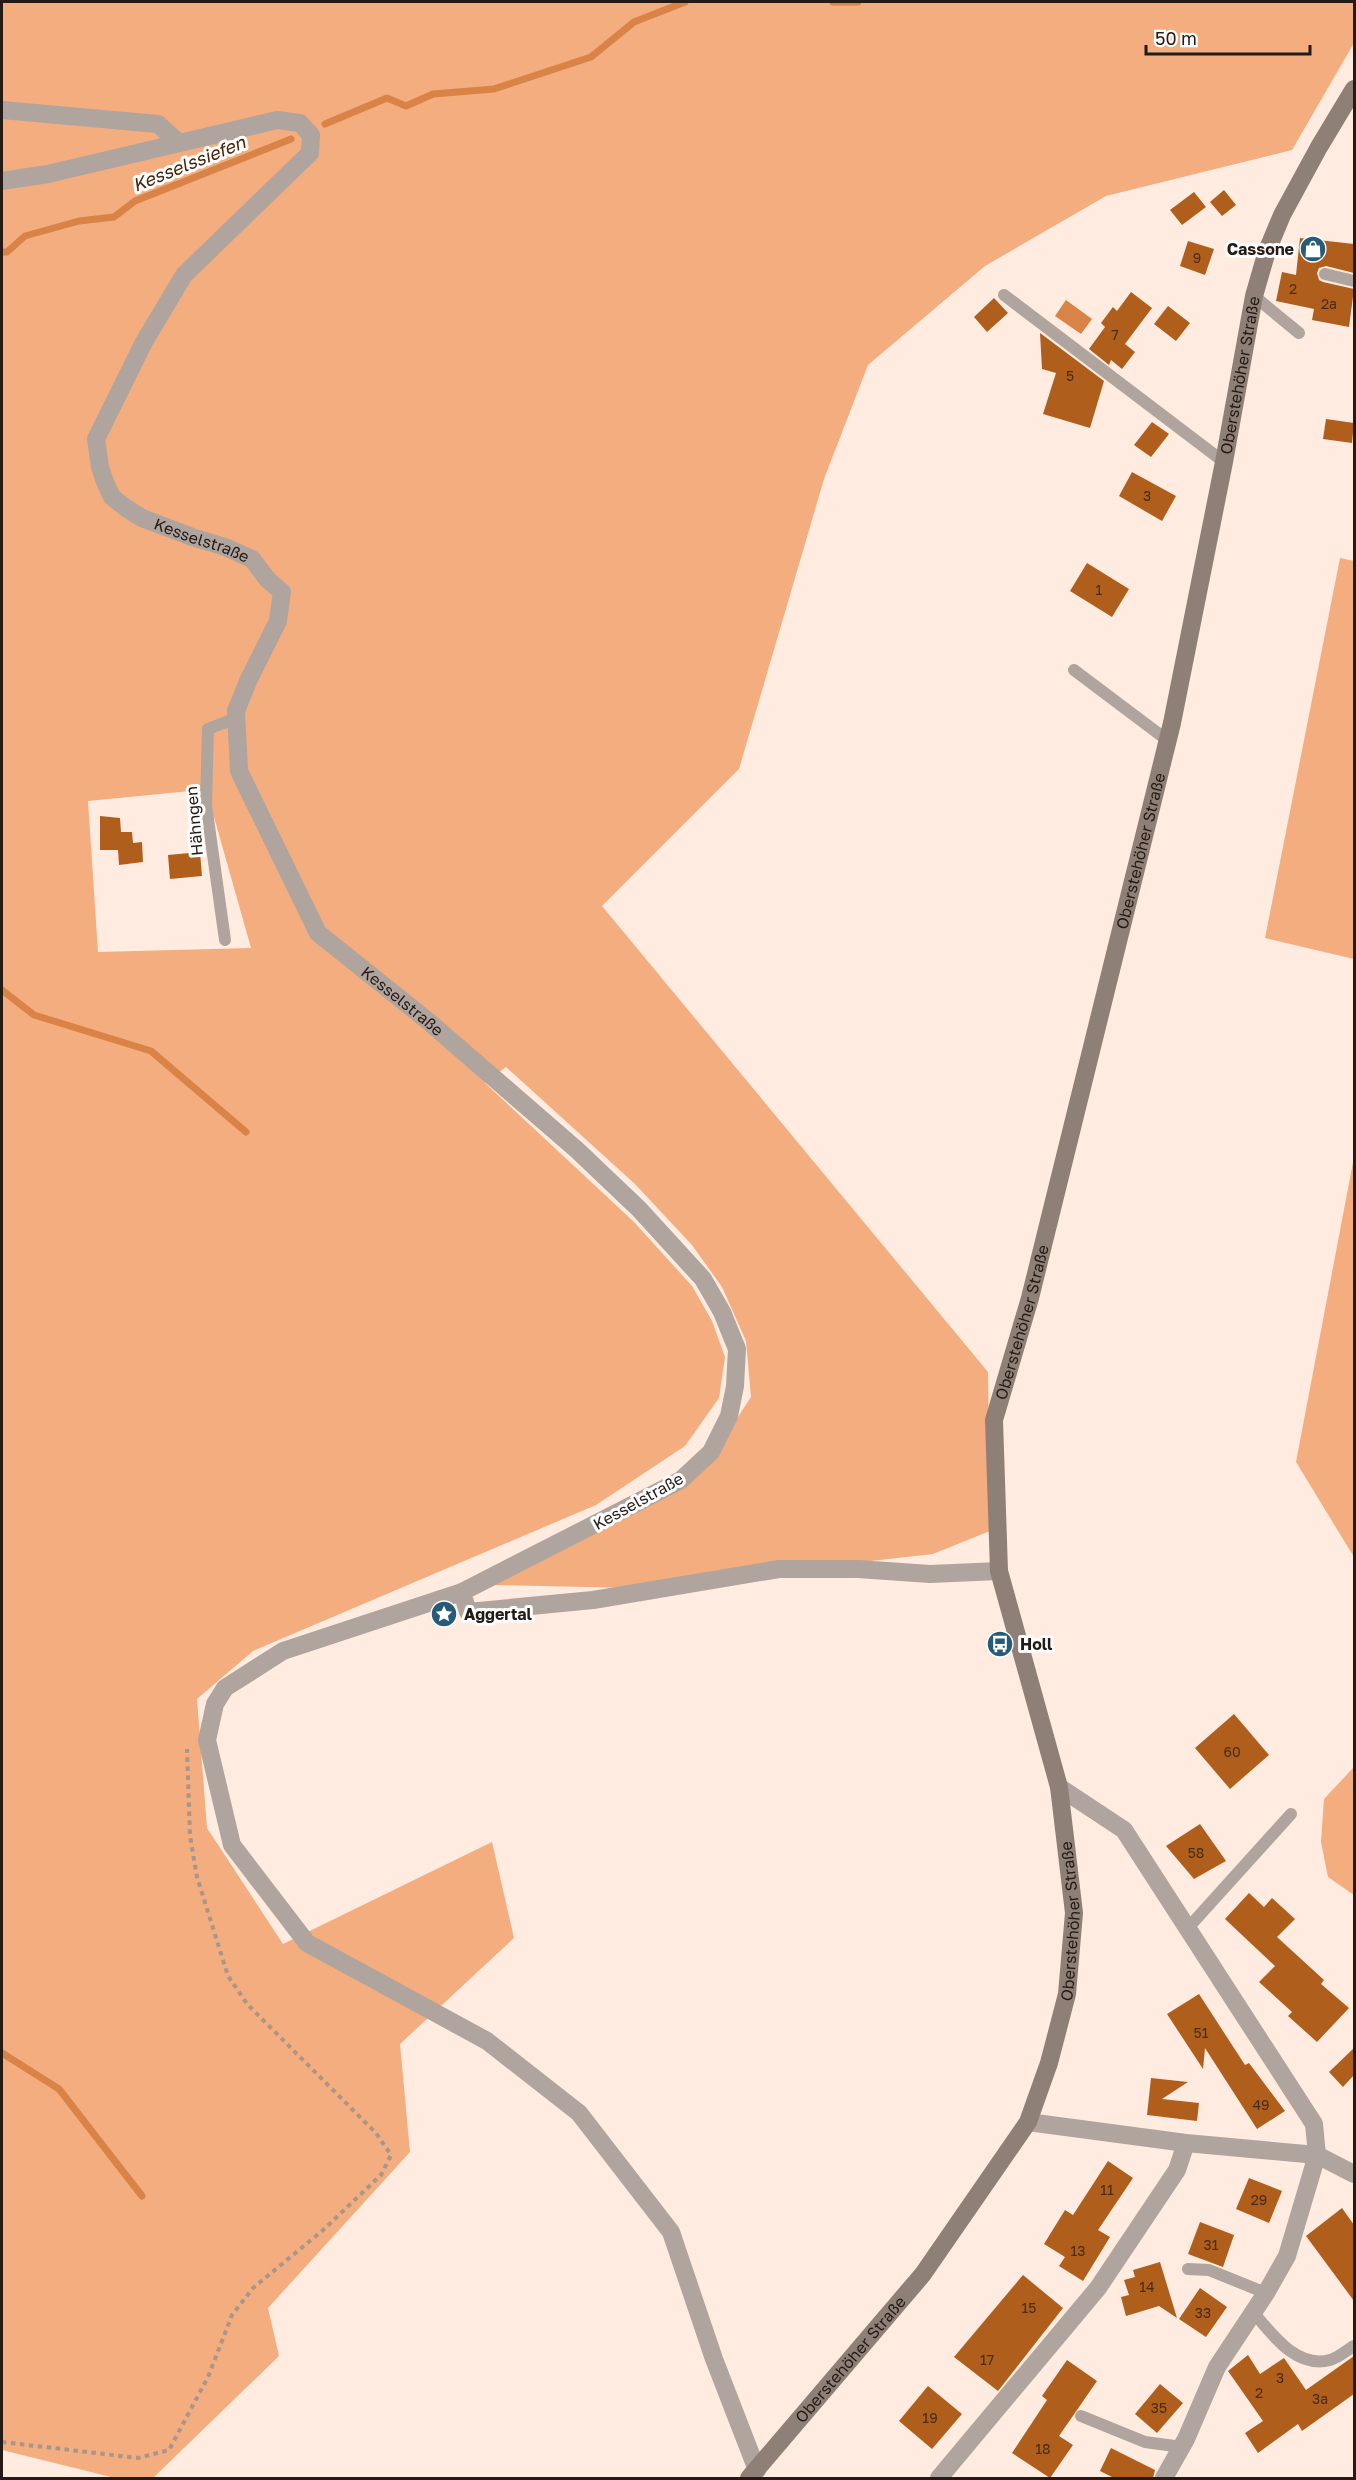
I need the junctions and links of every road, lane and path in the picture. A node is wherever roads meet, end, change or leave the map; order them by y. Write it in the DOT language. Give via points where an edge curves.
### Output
graph roads {
  1 [pos="1352,98"];
  2 [pos="2,110"];
  3 [pos="179,143"];
  4 [pos="2,181"];
  5 [pos="1326,274"];
  6 [pos="1354,281"];
  7 [pos="1004,295"];
  8 [pos="1254,296"];
  9 [pos="1299,333"];
  10 [pos="1224,462"];
  11 [pos="1074,670"];
  12 [pos="236,718"];
  13 [pos="1167,740"];
  14 [pos="225,940"];
  15 [pos="999,1571"];
  16 [pos="462,1592"];
  17 [pos="187,1741"];
  18 [pos="1059,1787"];
  19 [pos="1291,1814"];
  20 [pos="1188,1928"];
  21 [pos="1028,2122"];
  22 [pos="1186,2143"];
  23 [pos="1317,2155"];
  24 [pos="1354,2174"];
  25 [pos="1188,2269"];
  26 [pos="1266,2293"];
  27 [pos="1253,2312"];
  28 [pos="1354,2346"];
  29 [pos="1081,2416"];
  30 [pos="2,2442"];
  31 [pos="1182,2446"];
  32 [pos="753,2474"];
  33 [pos="939,2478"];
  34 [pos="1164,2478"];
  1 -- 8 [label="street, Oberstehöher Straße" via="1319,147 1282,215"];
  2 -- 3 [label="street" via="158,124"];
  3 -- 4 [label="street, Kesselstraße"];
  3 -- 12 [label="street, Kesselstraße" via="278,120 300,123 311,135 310,153 184,275 139,351 96,440 100,467 112,497 142,518 252,559 282,591 278,621 249,679"];
  5 -- 6 [label="lane"];
  7 -- 10 [label="lane"];
  8 -- 9 [label="lane"];
  8 -- 10 [label="street, Oberstehöher Straße"];
  10 -- 13 [label="street, Oberstehöher Straße"];
  11 -- 13 [label="lane"];
  12 -- 14 [label="lane, Hähngen" via="208,729 206,805"];
  12 -- 16 [label="street, Kesselstraße" via="239,771 318,933 428,1021 639,1209 703,1279 722,1311 737,1349 729,1416 711,1452 681,1480"];
  13 -- 15 [label="street, Oberstehöher Straße" via="1030,1298 994,1420"];
  15 -- 16 [label="street" via="930,1574 779,1569 593,1600 468,1612"];
  15 -- 18 [label="street, Oberstehöher Straße"];
  16 -- 32 [label="street, Kesselstraße" via="283,1651 225,1688 215,1704 207,1740 232,1845 307,1943 487,2041 579,2113 671,2232"];
  17 -- 30 [label="path" via="190,1836 200,1887 228,1976 248,2005 341,2096 391,2155 381,2175 253,2288 232,2315 208,2377 169,2450 138,2458"];
  18 -- 20 [label="street" via="1124,1830"];
  18 -- 21 [label="street, Oberstehöher Straße" via="1074,1913 1067,1995"];
  19 -- 20 [label="lane"];
  20 -- 23 [label="street" via="1314,2124"];
  21 -- 22 [label="street"];
  21 -- 32 [label="street, Oberstehöher Straße" via="923,2274"];
  22 -- 23 [label="street"];
  22 -- 33 [label="street" via="1177,2170 1098,2289"];
  23 -- 24 [label="street"];
  23 -- 26 [label="street" via="1287,2256"];
  25 -- 26 [label="lane" via="1209,2270"];
  26 -- 27 [label="street"];
  27 -- 28 [label="lane" via="1281,2345 1310,2361 1331,2360"];
  27 -- 31 [label="street" via="1217,2367"];
  29 -- 31 [label="lane" via="1145,2442"];
  31 -- 34 [label="street"];
}
